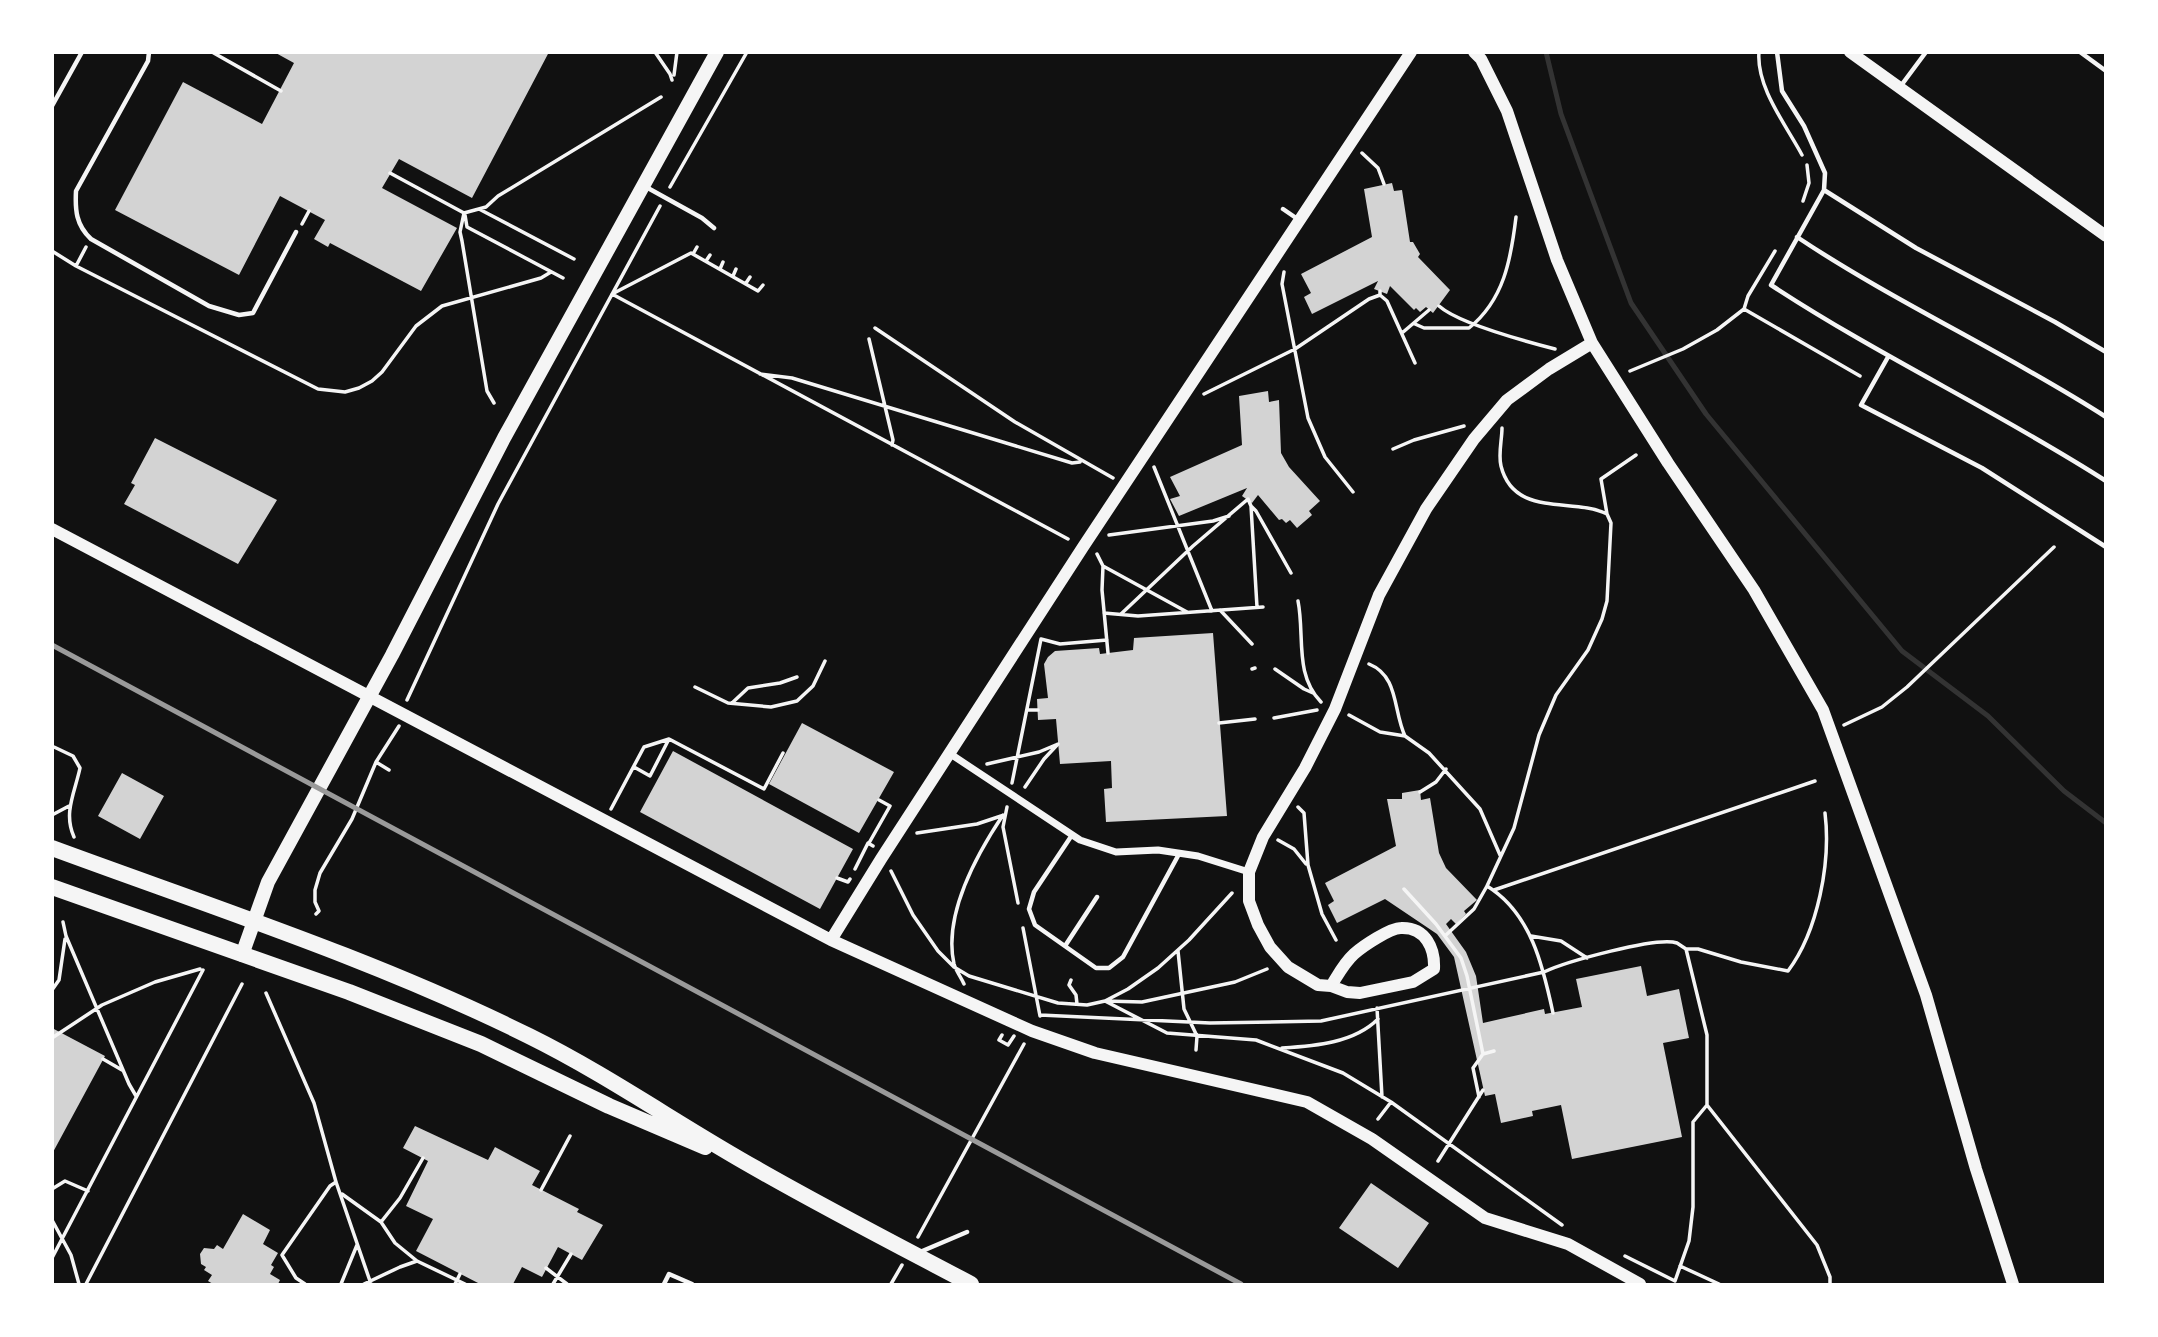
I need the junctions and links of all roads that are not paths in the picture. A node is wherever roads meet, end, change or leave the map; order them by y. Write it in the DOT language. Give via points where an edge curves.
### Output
graph roads {
  1 [pos="82,52"];
  2 [pos="149,52"];
  3 [pos="717,52"];
  4 [pos="1411,52"];
  5 [pos="1474,52"];
  6 [pos="1777,52"];
  7 [pos="1850,52"];
  8 [pos="1926,52"];
  9 [pos="2080,52"];
  10 [pos="2105,71"];
  11 [pos="1900,88"];
  12 [pos="52,106"];
  13 [pos="642,185"];
  14 [pos="1824,190"];
  15 [pos="1283,209"];
  16 [pos="1300,221"];
  17 [pos="714,228"];
  18 [pos="296,232"];
  19 [pos="2105,236"];
  20 [pos="1797,237"];
  21 [pos="1592,343"];
  22 [pos="2105,352"];
  23 [pos="1888,357"];
  24 [pos="2105,417"];
  25 [pos="2105,481"];
  26 [pos="52,529"];
  27 [pos="2105,547"];
  28 [pos="370,696"];
  29 [pos="949,753"];
  30 [pos="1072,835"];
  31 [pos="52,848"];
  32 [pos="1179,854"];
  33 [pos="1249,872"];
  34 [pos="52,887"];
  35 [pos="1097,897"];
  36 [pos="254,920"];
  37 [pos="831,940"];
  38 [pos="1065,946"];
  39 [pos="242,955"];
  40 [pos="1331,986"];
  41 [pos="756,1169"];
  42 [pos="967,1232"];
  43 [pos="913,1254"];
  44 [pos="664,1284"];
  45 [pos="692,1284"];
  46 [pos="971,1284"];
  47 [pos="1640,1284"];
  48 [pos="2013,1284"];
  1 -- 12 [label="lane"];
  2 -- 18 [label="lane" via="76,191 75,211 82,230 209,306 239,315 253,313"];
  3 -- 13 [label="main road"];
  4 -- 16 [label="street"];
  5 -- 21 [label="street" via="1507,111 1557,260"];
  6 -- 14 [label="lane" via="1782,91 1825,173"];
  7 -- 11 [label="street"];
  8 -- 11 [label="lane"];
  9 -- 10 [label="lane"];
  11 -- 19 [label="street"];
  13 -- 17 [label="lane"];
  13 -- 28 [label="main road"];
  14 -- 20 [label="lane"];
  14 -- 22 [label="lane" via="1916,248"];
  15 -- 16 [label="lane"];
  16 -- 29 [label="street"];
  20 -- 23 [label="lane" via="1771,285"];
  20 -- 24 [label="lane"];
  21 -- 33 [label="street" via="1507,400 1426,509 1379,595 1335,709 1263,837"];
  21 -- 48 [label="street" via="1754,590 1823,710 1926,995"];
  23 -- 25 [label="lane"];
  23 -- 27 [label="lane" via="1861,405 1982,468"];
  26 -- 28 [label="street"];
  28 -- 36 [label="main road" via="268,882"];
  28 -- 37 [label="street"];
  29 -- 30 [label="street"];
  29 -- 37 [label="street"];
  30 -- 32 [label="street" via="1116,852"];
  30 -- 38 [label="lane" via="1034,892 1029,909 1035,925"];
  31 -- 36 [label="highway"];
  32 -- 33 [label="street"];
  32 -- 38 [label="lane" via="1116,963 1096,968"];
  33 -- 40 [label="street" via="1249,901 1270,947 1288,967 1318,985"];
  34 -- 39 [label="highway"];
  35 -- 38 [label="lane"];
  36 -- 39 [label="main road"];
  36 -- 41 [label="highway" via="528,1036 604,1076"];
  37 -- 47 [label="street" via="1032,1031 1094,1053 1307,1102 1372,1139 1485,1217 1568,1244"];
  39 -- 41 [label="highway" via="481,1044"];
  40 -- 40 [label="street" via="1352,956 1400,928 1418,931 1435,956 1434,970 1413,982 1360,993"];
  41 -- 43 [label="highway"];
  42 -- 43 [label="lane"];
  43 -- 46 [label="highway"];
  44 -- 45 [label="lane" via="669,1274"];
}
